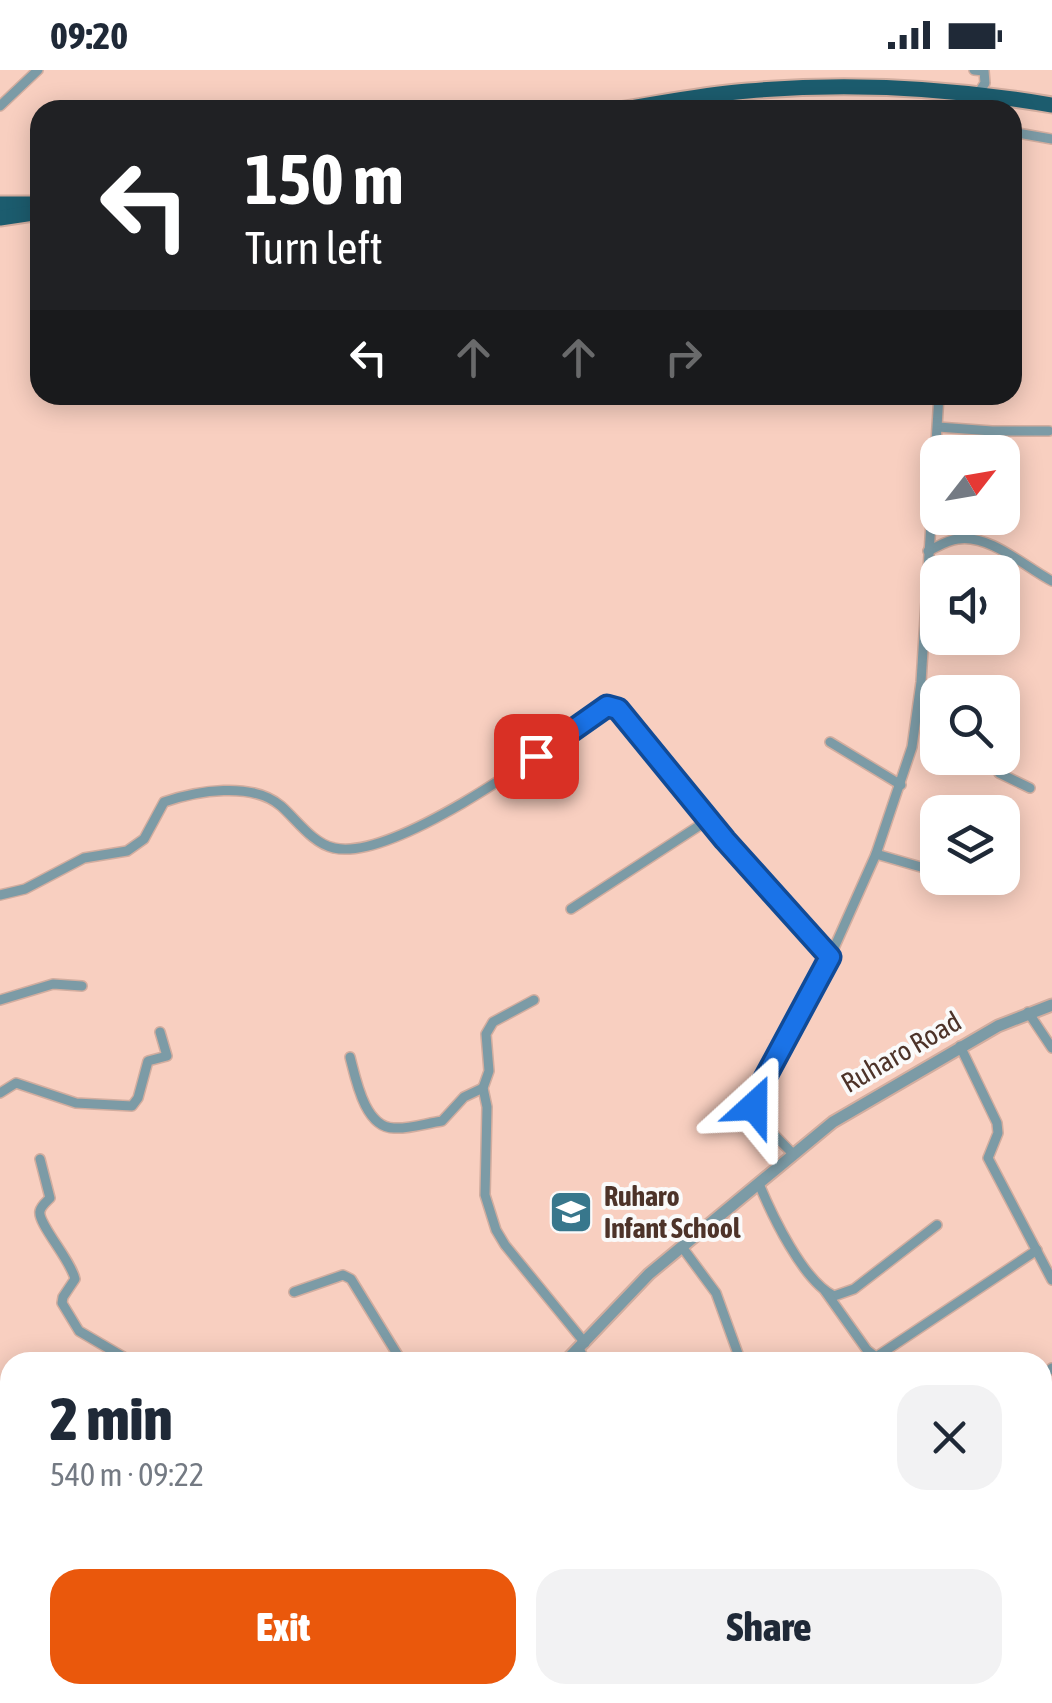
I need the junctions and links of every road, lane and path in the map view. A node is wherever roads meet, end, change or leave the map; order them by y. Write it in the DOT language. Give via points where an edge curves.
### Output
graph roads {
  1 [pos="38,70"];
  2 [pos="974,70"];
  3 [pos="978,94"];
  4 [pos="687,100"];
  5 [pos="738,100"];
  6 [pos="944,100"];
  7 [pos="1018,100"];
  8 [pos="1022,101"];
  9 [pos="1052,105"];
  10 [pos="0,106"];
  11 [pos="1022,110"];
  12 [pos="1052,114"];
  13 [pos="1022,134"];
  14 [pos="1052,139"];
  15 [pos="30,203"];
  16 [pos="0,204"];
  17 [pos="30,214"];
  18 [pos="0,218"];
  19 [pos="938,405"];
  20 [pos="938,427"];
  21 [pos="1049,431"];
  22 [pos="928,551"];
  23 [pos="1052,580"];
  24 [pos="919,700"];
  25 [pos="830,742"];
  26 [pos="1003,775"];
  27 [pos="901,785"];
  28 [pos="1030,788"];
  29 [pos="708,820"];
  30 [pos="876,854"];
  31 [pos="920,867"];
  32 [pos="0,895"];
  33 [pos="571,909"];
  34 [pos="830,957"];
  35 [pos="82,986"];
  36 [pos="0,1000"];
  37 [pos="534,1000"];
  38 [pos="1052,1005"];
  39 [pos="1028,1012"];
  40 [pos="160,1032"];
  41 [pos="960,1046"];
  42 [pos="1052,1048"];
  43 [pos="350,1057"];
  44 [pos="483,1088"];
  45 [pos="0,1093"];
  46 [pos="793,1154"];
  47 [pos="40,1159"];
  48 [pos="758,1184"];
  49 [pos="938,1225"];
  50 [pos="682,1247"];
  51 [pos="1037,1250"];
  52 [pos="1052,1280"];
  53 [pos="825,1291"];
  54 [pos="294,1292"];
  55 [pos="582,1346"];
  56 [pos="112,1352"];
  57 [pos="396,1352"];
  58 [pos="576,1352"];
  59 [pos="584,1352"];
  60 [pos="737,1352"];
  61 [pos="870,1352"];
  62 [pos="884,1352"];
  1 -- 10 [label="street"];
  2 -- 3 [label="street" via="984,71"];
  3 -- 4 [label="highway" via="890,88 748,91"];
  3 -- 7 [label="highway"];
  5 -- 6 [label="highway"];
  8 -- 9 [label="highway"];
  11 -- 12 [label="highway"];
  13 -- 14 [label="street"];
  15 -- 16 [label="highway"];
  17 -- 18 [label="highway"];
  19 -- 20 [label="street"];
  20 -- 21 [label="street"];
  20 -- 22 [label="street"];
  22 -- 23 [label="street" via="966,538"];
  22 -- 24 [label="street"];
  24 -- 27 [label="street"];
  25 -- 27 [label="street"];
  26 -- 28 [label="street"];
  27 -- 30 [label="street"];
  29 -- 32 [label="street" via="610,706 437,818 370,845 334,848 259,793 213,792 164,802 144,840 127,851 84,858"];
  29 -- 33 [label="street"];
  29 -- 34 [label="street"];
  30 -- 31 [label="street"];
  30 -- 34 [label="street"];
  34 -- 46 [label="street" via="753,1100"];
  35 -- 36 [label="street" via="54,984"];
  37 -- 44 [label="street" via="488,1028"];
  38 -- 39 [label="street, Ruharo Road"];
  39 -- 41 [label="street, Ruharo Road"];
  39 -- 42 [label="street"];
  40 -- 45 [label="street" via="167,1056 148,1061 132,1106 76,1103 16,1083"];
  41 -- 46 [label="street, Ruharo Road" via="833,1122"];
  41 -- 51 [label="street" via="997,1122 990,1164"];
  43 -- 44 [label="street" via="367,1106 389,1128 442,1122 464,1097"];
  44 -- 55 [label="street" via="485,1195 496,1230"];
  46 -- 48 [label="street, Ruharo Road"];
  47 -- 56 [label="street" via="50,1198 40,1218 75,1279 62,1302 89,1340"];
  48 -- 50 [label="street, Ruharo Road"];
  48 -- 53 [label="street"];
  49 -- 53 [label="street" via="854,1289 840,1296"];
  50 -- 55 [label="street, Ruharo Road"];
  50 -- 60 [label="street" via="716,1293"];
  51 -- 52 [label="street"];
  51 -- 62 [label="street"];
  53 -- 61 [label="street"];
  54 -- 57 [label="street" via="352,1279"];
  55 -- 58 [label="street, Ruharo Road"];
  55 -- 59 [label="street"];
}
